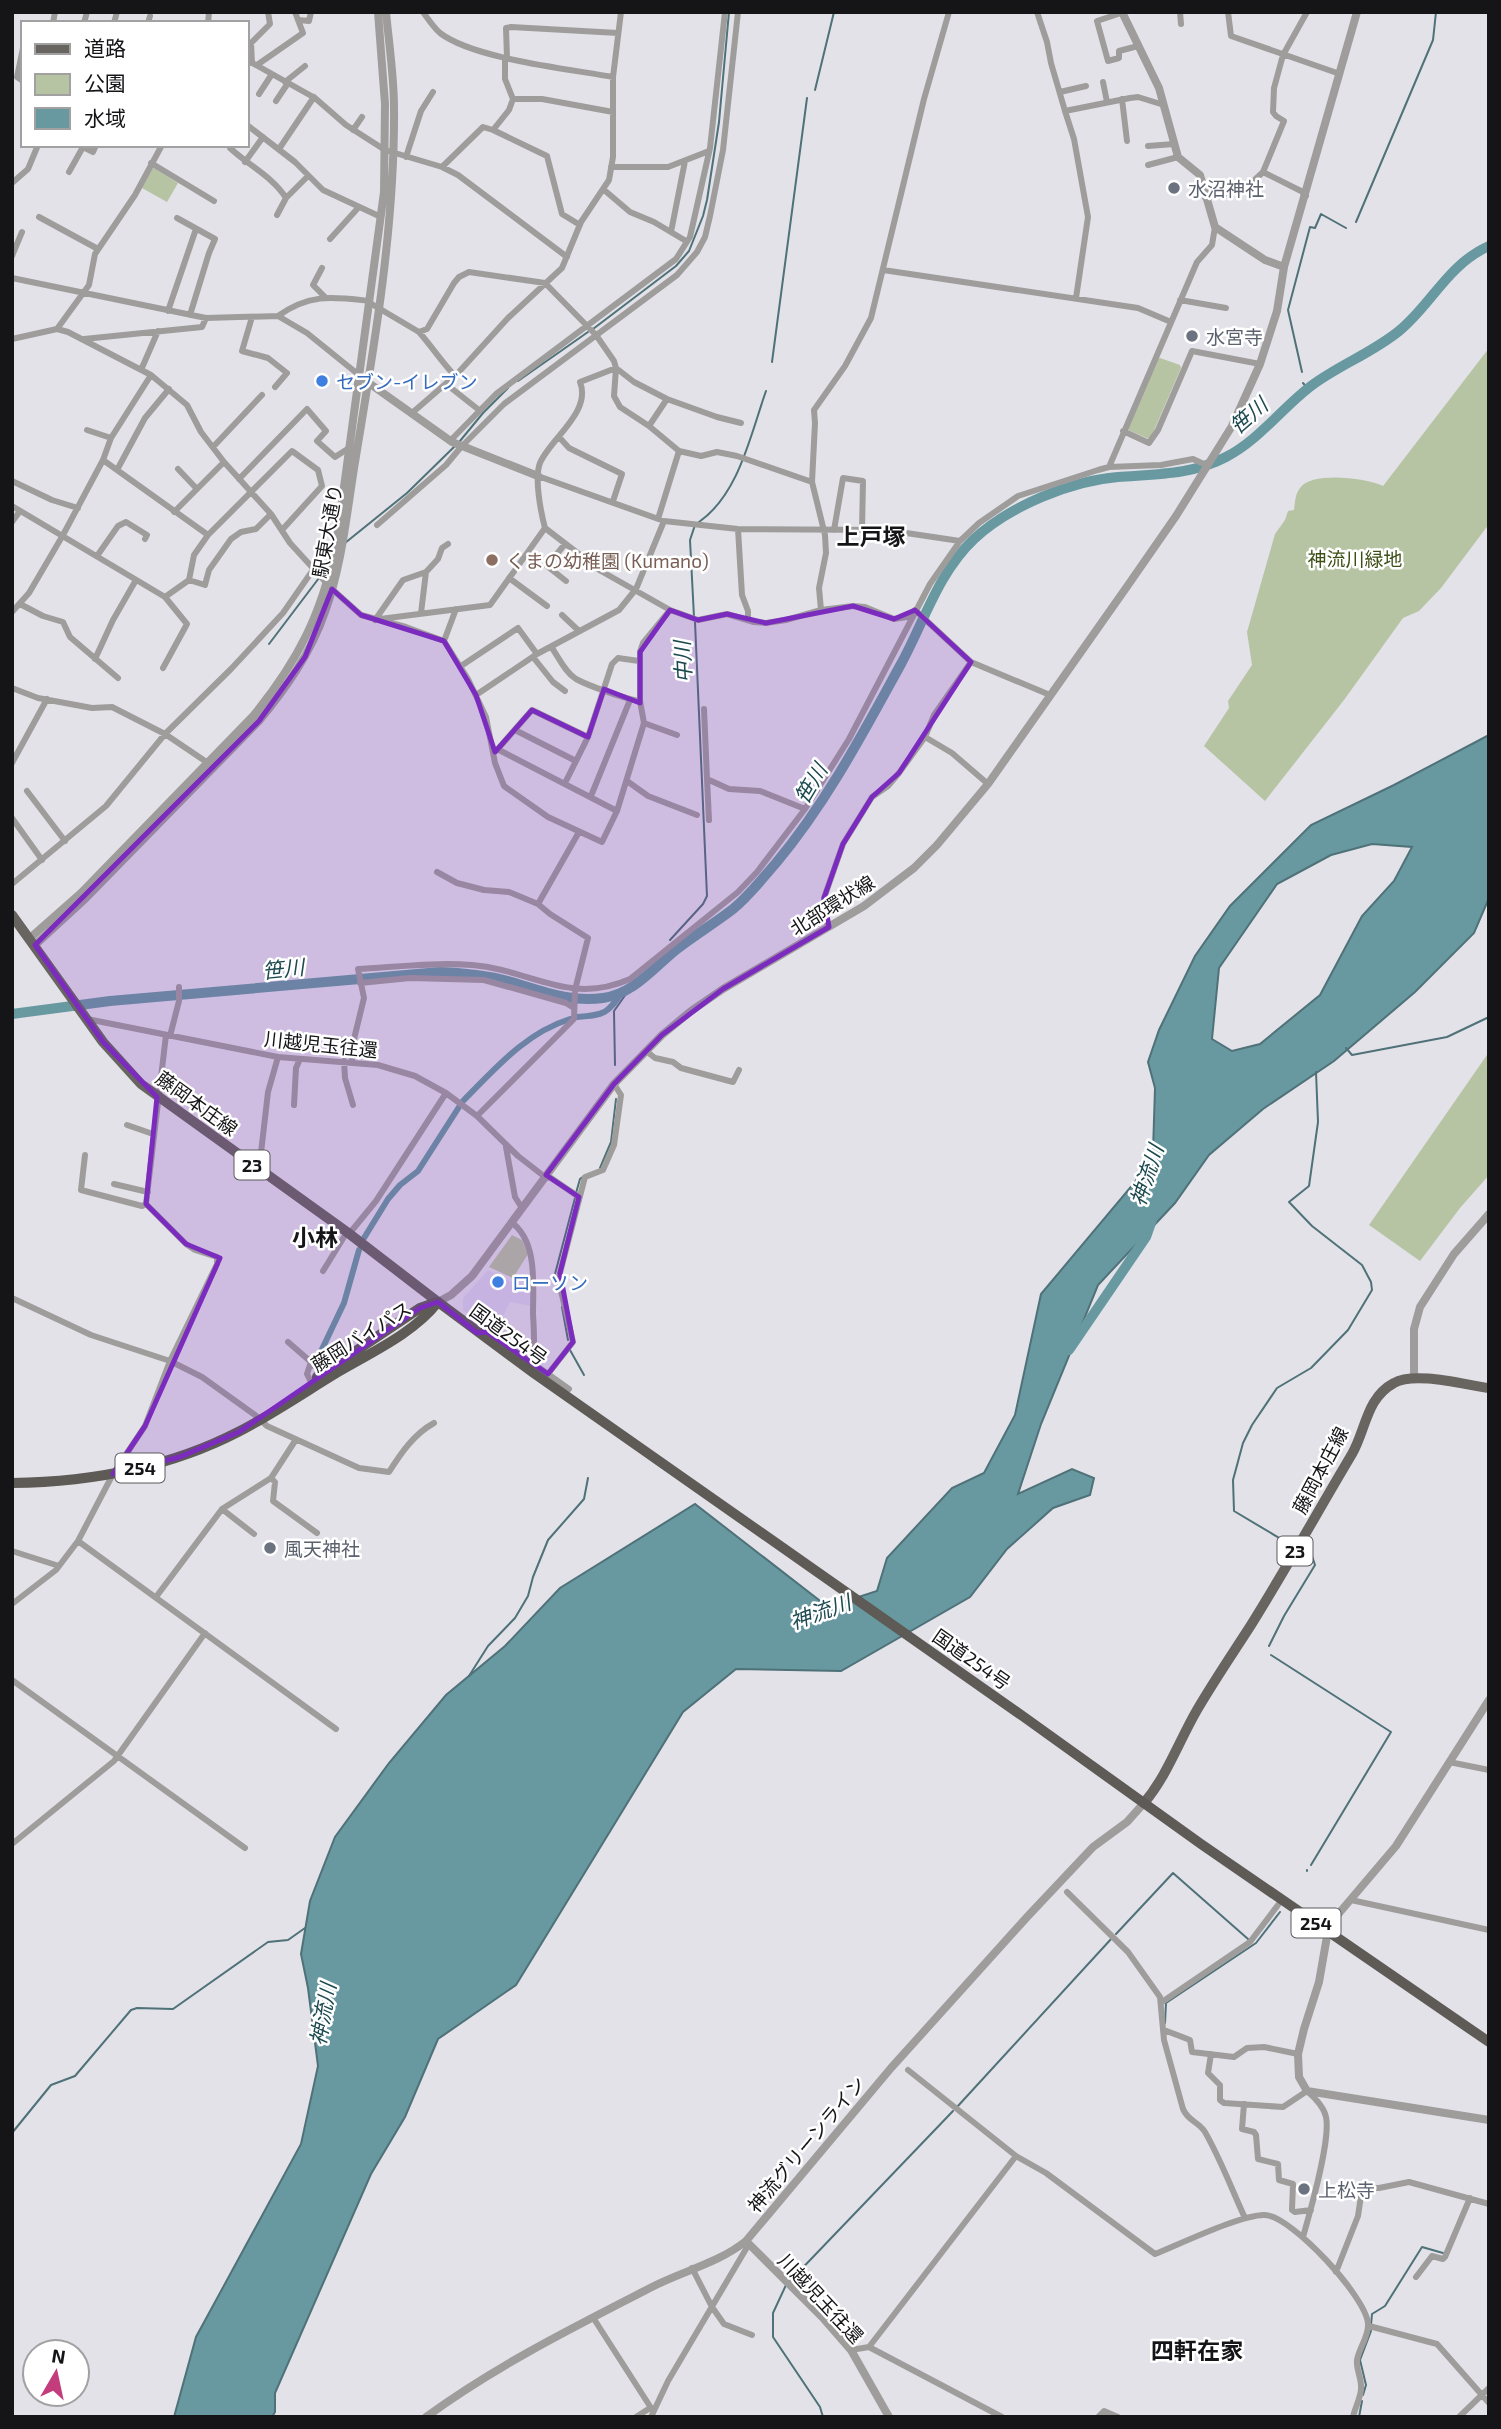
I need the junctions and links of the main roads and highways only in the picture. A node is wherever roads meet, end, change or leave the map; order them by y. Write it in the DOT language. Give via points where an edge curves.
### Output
graph roads {
  1 [pos="12,915"];
  2 [pos="438,1302"];
  3 [pos="1489,1388"];
  4 [pos="259,1420"];
  5 [pos="12,1483"];
  6 [pos="1140,1800"];
  7 [pos="1489,2042"];
  1 -- 2 [label="main road, 藤岡本庄線 / 23" via="121,1064 157,1097"];
  2 -- 4 [label="highway, 藤岡バイパス / 254" via="420,1308"];
  2 -- 4 [label="highway, 藤岡バイパス / 254" via="427,1316"];
  2 -- 6 [label="highway, 国道254号 / 254"];
  3 -- 6 [label="main road, 藤岡本庄線 / 23" via="1415,1378 1395,1382 1382,1392 1369,1409 1357,1446 1197,1709 1159,1784"];
  4 -- 5 [label="highway, 藤岡バイパス / 254" via="180,1457 80,1480"];
  6 -- 7 [label="highway, 国道254号 / 254"];
}
